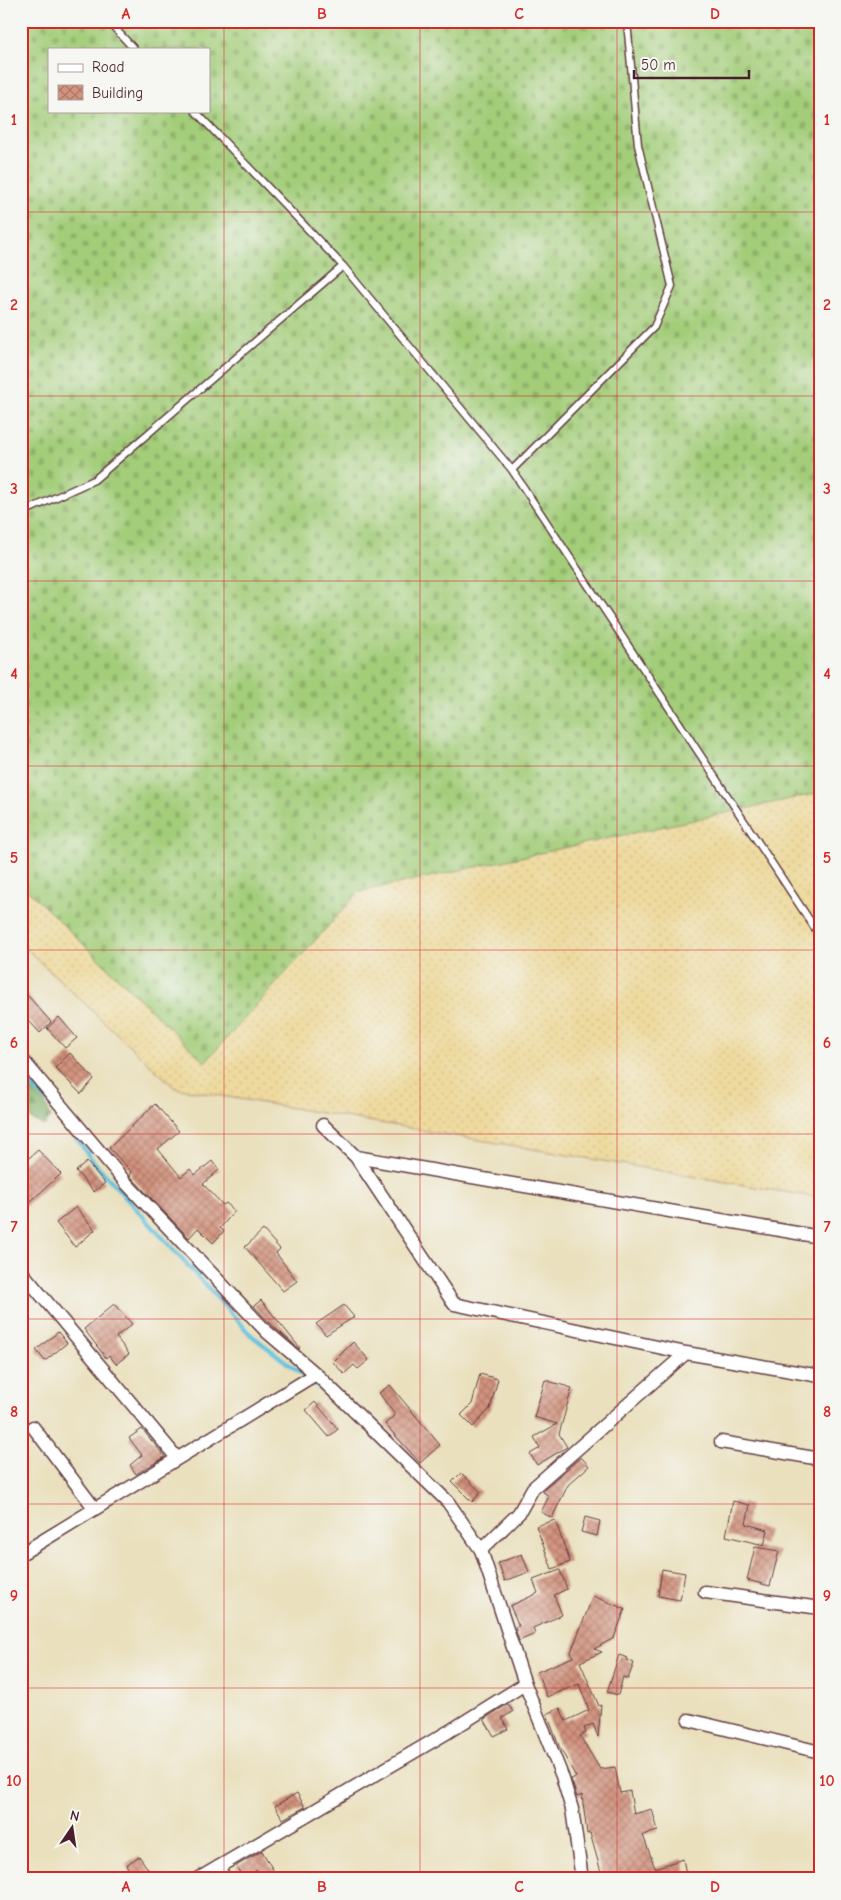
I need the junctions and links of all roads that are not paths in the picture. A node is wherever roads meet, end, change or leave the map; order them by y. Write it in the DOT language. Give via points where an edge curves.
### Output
graph roads {
  1 [pos="108,21"];
  2 [pos="627,21"];
  3 [pos="133,48"];
  4 [pos="195,112"];
  5 [pos="343,266"];
  6 [pos="512,470"];
  7 [pos="21,513"];
  8 [pos="820,936"];
  9 [pos="21,1058"];
  10 [pos="322,1125"];
  11 [pos="356,1157"];
  12 [pos="820,1237"];
  13 [pos="21,1271"];
  14 [pos="686,1353"];
  15 [pos="316,1374"];
  16 [pos="820,1376"];
  17 [pos="34,1428"];
  18 [pos="721,1442"];
  19 [pos="177,1458"];
  20 [pos="820,1459"];
  21 [pos="96,1508"];
  22 [pos="481,1550"];
  23 [pos="21,1554"];
  24 [pos="705,1592"];
  25 [pos="820,1608"];
  26 [pos="525,1684"];
  27 [pos="689,1720"];
  28 [pos="820,1752"];
  29 [pos="218,1867"];
  30 [pos="198,1879"];
  31 [pos="225,1879"];
  32 [pos="582,1879"];
  1 -- 3 [label="lane"];
  2 -- 6 [label="lane" via="638,145 672,286 654,327"];
  4 -- 5 [label="lane"];
  5 -- 6 [label="lane"];
  5 -- 7 [label="lane" via="94,480"];
  6 -- 8 [label="lane"];
  9 -- 15 [label="street" via="133,1191 267,1332"];
  10 -- 11 [label="street"];
  11 -- 12 [label="street"];
  11 -- 14 [label="street" via="454,1304"];
  13 -- 19 [label="street"];
  14 -- 16 [label="street"];
  14 -- 22 [label="street" via="533,1488 518,1513"];
  15 -- 19 [label="street"];
  15 -- 22 [label="street" via="448,1502"];
  17 -- 21 [label="street"];
  18 -- 20 [label="street"];
  19 -- 21 [label="street"];
  21 -- 23 [label="street"];
  22 -- 26 [label="street"];
  24 -- 25 [label="street"];
  26 -- 29 [label="street"];
  26 -- 32 [label="street" via="572,1809"];
  27 -- 28 [label="street"];
  29 -- 30 [label="street"];
  29 -- 31 [label="street"];
}
